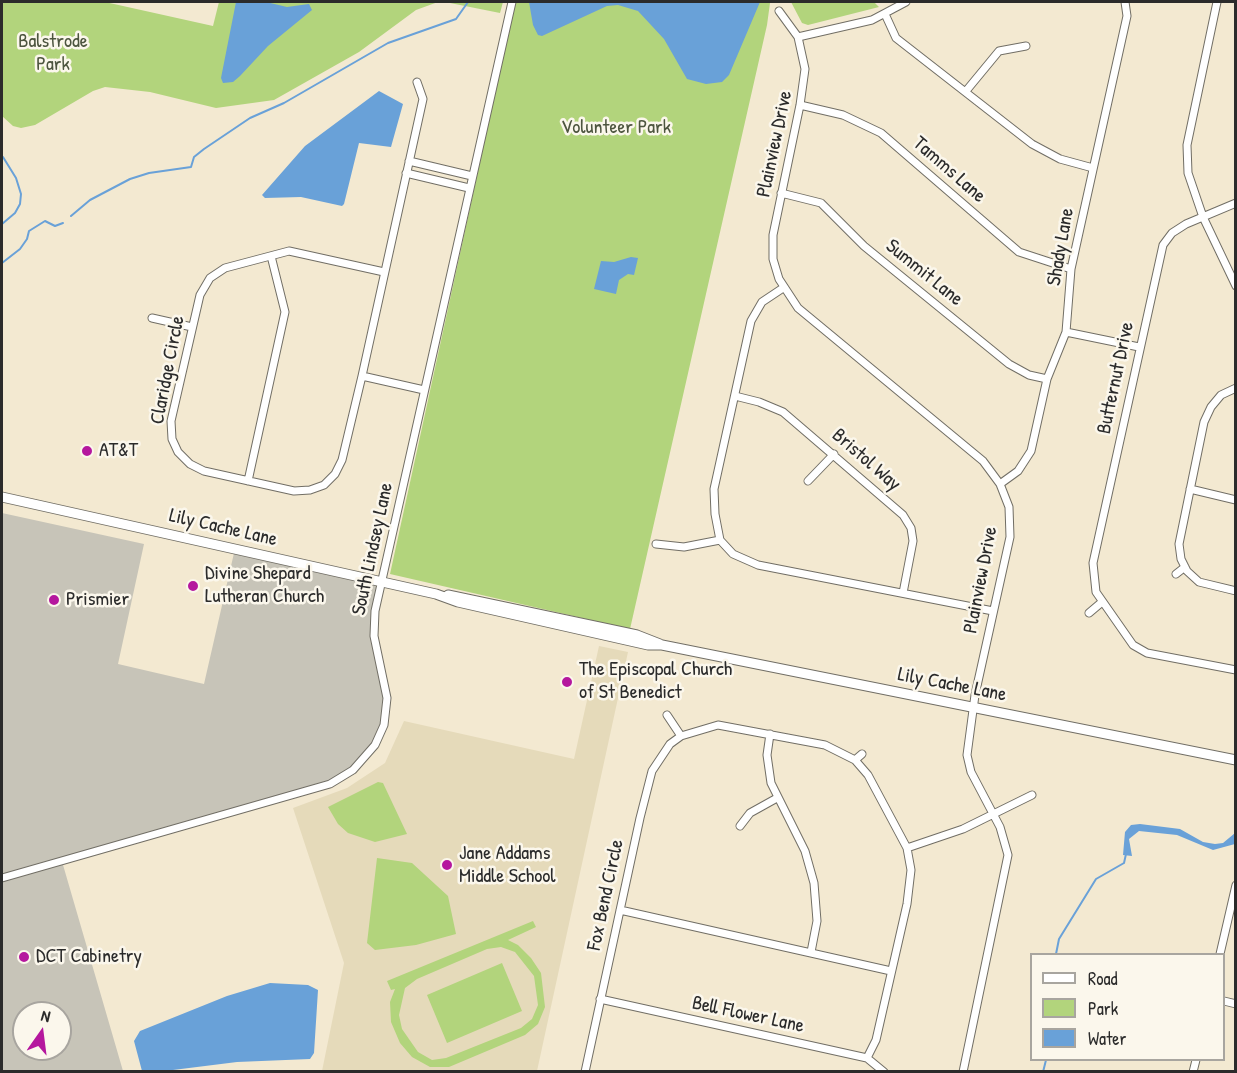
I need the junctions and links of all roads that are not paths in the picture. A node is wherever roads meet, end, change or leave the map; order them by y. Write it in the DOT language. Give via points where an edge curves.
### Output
graph roads {
  1 [pos="512,2"];
  2 [pos="906,2"];
  3 [pos="1125,2"];
  4 [pos="1217,2"];
  5 [pos="779,11"];
  6 [pos="885,14"];
  7 [pos="798,37"];
  8 [pos="1026,46"];
  9 [pos="417,82"];
  10 [pos="966,91"];
  11 [pos="800,105"];
  12 [pos="409,161"];
  13 [pos="1093,168"];
  14 [pos="406,173"];
  15 [pos="472,176"];
  16 [pos="469,188"];
  17 [pos="781,193"];
  18 [pos="1236,203"];
  19 [pos="1203,218"];
  20 [pos="271,256"];
  21 [pos="1071,269"];
  22 [pos="384,272"];
  23 [pos="1236,286"];
  24 [pos="783,288"];
  25 [pos="153,318"];
  26 [pos="192,327"];
  27 [pos="1066,332"];
  28 [pos="1139,347"];
  29 [pos="362,376"];
  30 [pos="1047,380"];
  31 [pos="1236,388"];
  32 [pos="424,390"];
  33 [pos="735,396"];
  34 [pos="834,454"];
  35 [pos="248,481"];
  36 [pos="808,481"];
  37 [pos="1000,484"];
  38 [pos="1190,489"];
  39 [pos="2,497"];
  40 [pos="1236,500"];
  41 [pos="720,540"];
  42 [pos="656,544"];
  43 [pos="1185,567"];
  44 [pos="1176,574"];
  45 [pos="382,582"];
  46 [pos="1236,591"];
  47 [pos="903,593"];
  48 [pos="1102,602"];
  49 [pos="993,611"];
  50 [pos="1089,613"];
  51 [pos="1236,670"];
  52 [pos="973,707"];
  53 [pos="667,715"];
  54 [pos="770,734"];
  55 [pos="681,736"];
  56 [pos="862,754"];
  57 [pos="855,760"];
  58 [pos="1236,760"];
  59 [pos="1032,795"];
  60 [pos="777,798"];
  61 [pos="993,814"];
  62 [pos="740,826"];
  63 [pos="907,848"];
  64 [pos="2,878"];
  65 [pos="1236,885"];
  66 [pos="620,910"];
  67 [pos="811,952"];
  68 [pos="1220,953"];
  69 [pos="891,970"];
  70 [pos="600,999"];
  71 [pos="867,1059"];
  72 [pos="585,1071"];
  73 [pos="884,1071"];
  74 [pos="963,1071"];
  1 -- 15 [label="street, South Lindsey Lane"];
  2 -- 6 [label="street"];
  3 -- 13 [label="street, Shady Lane" via="1127,16"];
  4 -- 19 [label="street" via="1187,144 1188,173"];
  5 -- 7 [label="street, Plainview Drive"];
  6 -- 7 [label="street"];
  6 -- 10 [label="street" via="896,38"];
  7 -- 11 [label="street, Plainview Drive" via="805,69"];
  8 -- 10 [label="street" via="999,51"];
  9 -- 12 [label="street, Claridge Circle" via="423,99"];
  10 -- 13 [label="street" via="1032,144 1060,159"];
  11 -- 17 [label="street, Plainview Drive"];
  11 -- 21 [label="street, Tamms Lane" via="843,115 881,133 1019,252"];
  12 -- 14 [label="street, Claridge Circle"];
  12 -- 15 [label="street"];
  13 -- 21 [label="street, Shady Lane"];
  14 -- 16 [label="street"];
  14 -- 22 [label="street, Claridge Circle"];
  15 -- 16 [label="street, South Lindsey Lane"];
  16 -- 32 [label="street, South Lindsey Lane"];
  17 -- 24 [label="street, Plainview Drive" via="773,259"];
  17 -- 30 [label="street, Summit Lane" via="820,203 864,246 1009,364"];
  18 -- 19 [label="street, Butternut Drive"];
  19 -- 23 [label="street"];
  19 -- 28 [label="street, Butternut Drive" via="1172,233 1163,245"];
  20 -- 22 [label="street, Claridge Circle" via="289,251"];
  20 -- 26 [label="street, Claridge Circle" via="225,268 210,278 200,295"];
  20 -- 35 [label="street" via="285,312"];
  21 -- 27 [label="street, Shady Lane"];
  22 -- 29 [label="street, Claridge Circle"];
  24 -- 33 [label="street" via="762,302 754,313"];
  24 -- 37 [label="street, Plainview Drive" via="798,308 983,461"];
  25 -- 26 [label="street"];
  26 -- 35 [label="street, Claridge Circle" via="171,421 172,439 189,464"];
  27 -- 28 [label="street"];
  27 -- 30 [label="street, Shady Lane"];
  28 -- 48 [label="street, Butternut Drive" via="1093,563 1096,592"];
  29 -- 32 [label="street"];
  29 -- 35 [label="street, Claridge Circle" via="342,460 324,485 294,491"];
  30 -- 37 [label="street, Shady Lane" via="1031,451 1017,471"];
  31 -- 38 [label="street" via="1221,395 1208,414"];
  32 -- 45 [label="street, South Lindsey Lane"];
  33 -- 34 [label="street, Bristol Way" via="783,412"];
  33 -- 41 [label="street" via="714,489"];
  34 -- 36 [label="street"];
  34 -- 47 [label="street, Bristol Way" via="903,515 911,528 913,541"];
  37 -- 49 [label="street, Plainview Drive" via="1009,507 1010,537"];
  38 -- 40 [label="street"];
  38 -- 43 [label="street" via="1179,544"];
  39 -- 45 [label="street, Lily Cache Lane"];
  41 -- 42 [label="street" via="684,547"];
  41 -- 47 [label="street" via="733,554 758,565"];
  43 -- 44 [label="street"];
  43 -- 46 [label="street" via="1199,582"];
  45 -- 52 [label="street, Lily Cache Lane" via="637,635 662,645"];
  45 -- 64 [label="street, South Lindsey Lane" via="374,636 386,685 387,714 375,745 352,770 317,788"];
  47 -- 49 [label="street"];
  48 -- 50 [label="street"];
  48 -- 51 [label="street, Butternut Drive" via="1133,645 1147,653"];
  49 -- 52 [label="street, Plainview Drive"];
  52 -- 58 [label="street, Lily Cache Lane"];
  52 -- 61 [label="street, Plainview Drive" via="967,755 971,772"];
  53 -- 55 [label="street"];
  54 -- 55 [label="street, Fox Bend Circle" via="718,725"];
  54 -- 57 [label="street, Fox Bend Circle" via="830,746"];
  54 -- 60 [label="street" via="767,766"];
  55 -- 66 [label="street, Fox Bend Circle" via="661,756 650,778"];
  56 -- 57 [label="street"];
  57 -- 63 [label="street, Fox Bend Circle" via="868,775"];
  59 -- 61 [label="street"];
  60 -- 62 [label="street" via="750,813"];
  60 -- 67 [label="street" via="805,851 814,883 817,921"];
  61 -- 63 [label="street"];
  61 -- 74 [label="street, Plainview Drive" via="1008,855"];
  63 -- 69 [label="street, Fox Bend Circle" via="910,887"];
  65 -- 68 [label="street"];
  66 -- 67 [label="street"];
  66 -- 70 [label="street, Fox Bend Circle"];
  67 -- 69 [label="street"];
  69 -- 71 [label="street, Fox Bend Circle" via="876,1040"];
  70 -- 71 [label="street, Bell Flower Lane"];
  70 -- 72 [label="street, Fox Bend Circle"];
  71 -- 73 [label="street, Bell Flower Lane"];
}
